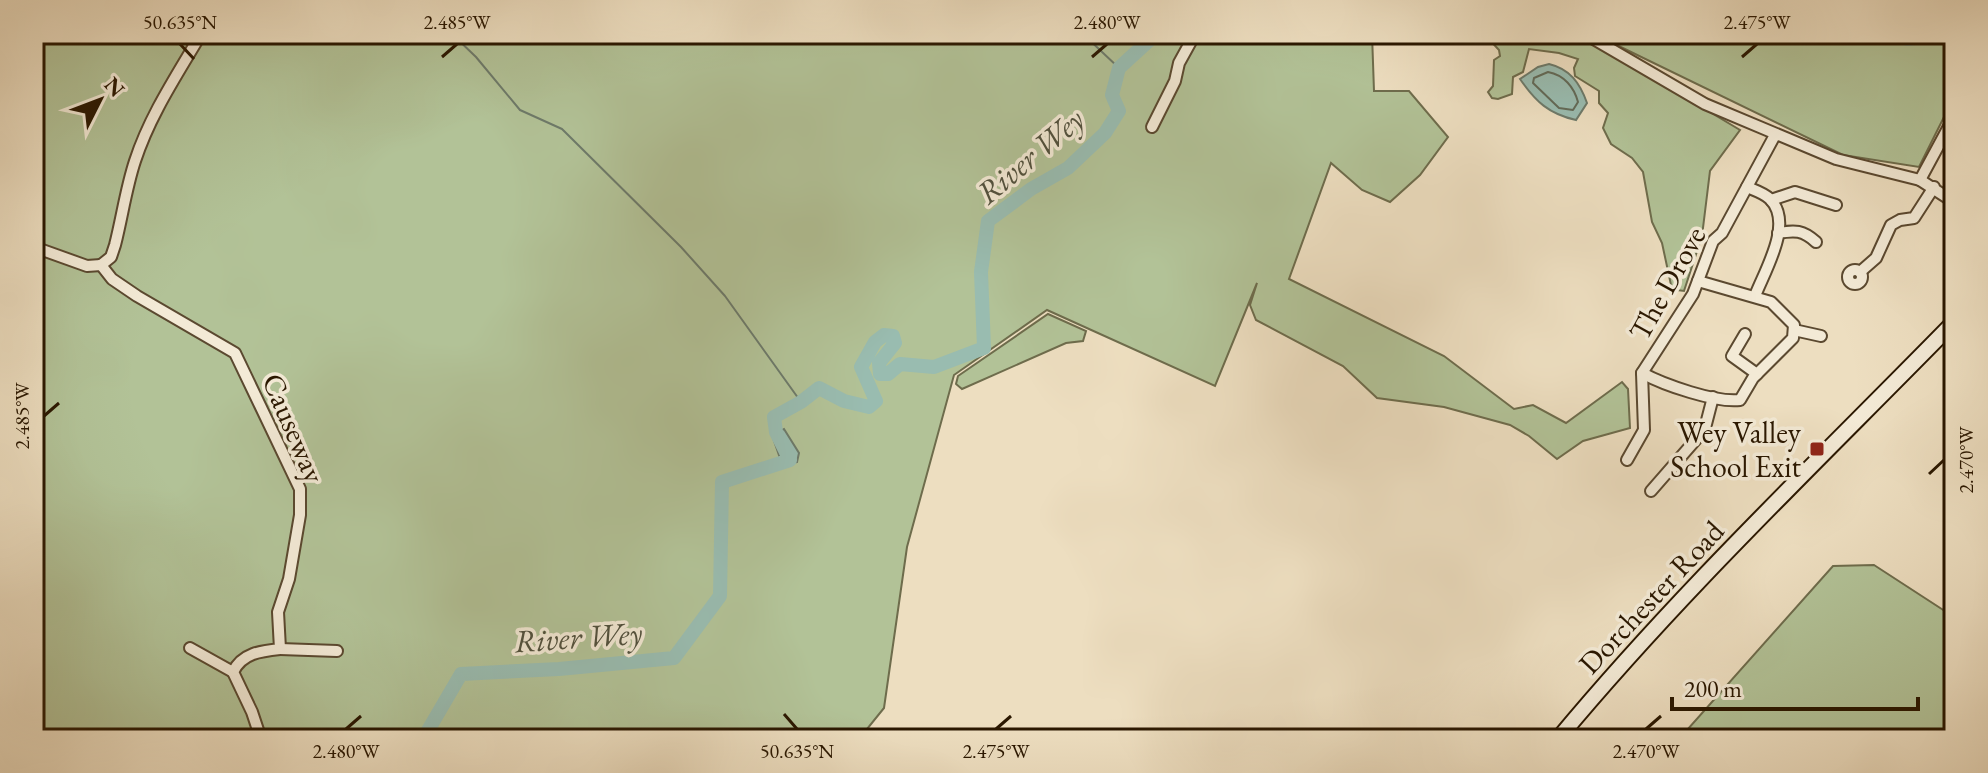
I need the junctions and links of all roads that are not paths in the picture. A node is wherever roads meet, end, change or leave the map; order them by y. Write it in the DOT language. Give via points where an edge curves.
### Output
graph roads {
  1 [pos="201,34"];
  2 [pos="925,34"];
  3 [pos="938,34"];
  4 [pos="1195,34"];
  5 [pos="1585,34"];
  6 [pos="1954,117"];
  7 [pos="1152,127"];
  8 [pos="1775,135"];
  9 [pos="1920,180"];
  10 [pos="1747,187"];
  11 [pos="1934,187"];
  12 [pos="1771,200"];
  13 [pos="1954,202"];
  14 [pos="1836,205"];
  15 [pos="1778,233"];
  16 [pos="1816,242"];
  17 [pos="34,247"];
  18 [pos="101,265"];
  19 [pos="1860,272"];
  20 [pos="1698,281"];
  21 [pos="1755,296"];
  22 [pos="1954,322"];
  23 [pos="1794,330"];
  24 [pos="1745,334"];
  25 [pos="1821,336"];
  26 [pos="1642,373"];
  27 [pos="1757,374"];
  28 [pos="1713,397"];
  29 [pos="1627,460"];
  30 [pos="1651,491"];
  31 [pos="190,648"];
  32 [pos="280,649"];
  33 [pos="337,651"];
  34 [pos="233,672"];
  35 [pos="261,739"];
  36 [pos="1558,739"];
  1 -- 18 [label="street" via="141,144 115,245"];
  2 -- 3 [label="street"];
  4 -- 7 [label="street"];
  5 -- 8 [label="street" via="1705,104"];
  6 -- 9 [label="street"];
  8 -- 9 [label="street" via="1836,159"];
  8 -- 10 [label="street, The Drove"];
  9 -- 11 [label="street"];
  10 -- 12 [label="street"];
  10 -- 20 [label="street, The Drove" via="1713,241"];
  11 -- 13 [label="street"];
  11 -- 19 [label="street" via="1914,218 1891,225 1876,258"];
  12 -- 14 [label="street" via="1795,192"];
  12 -- 15 [label="street"];
  15 -- 16 [label="street" via="1806,232"];
  15 -- 21 [label="street"];
  17 -- 18 [label="street" via="87,266"];
  18 -- 32 [label="street, Causeway" via="137,296 235,353 294,476 300,515 278,612"];
  20 -- 21 [label="street"];
  20 -- 26 [label="street, The Drove"];
  21 -- 23 [label="street" via="1782,311"];
  22 -- 36 [label="main road, Dorchester Road" via="1696,582"];
  23 -- 25 [label="street"];
  23 -- 27 [label="street" via="1793,338"];
  24 -- 27 [label="street" via="1732,356"];
  26 -- 28 [label="street"];
  26 -- 29 [label="street, The Drove" via="1644,430"];
  27 -- 28 [label="street" via="1740,400"];
  28 -- 30 [label="street" via="1705,428"];
  31 -- 34 [label="street"];
  32 -- 33 [label="street"];
  32 -- 34 [label="street" via="245,657"];
  34 -- 35 [label="street"];
}
